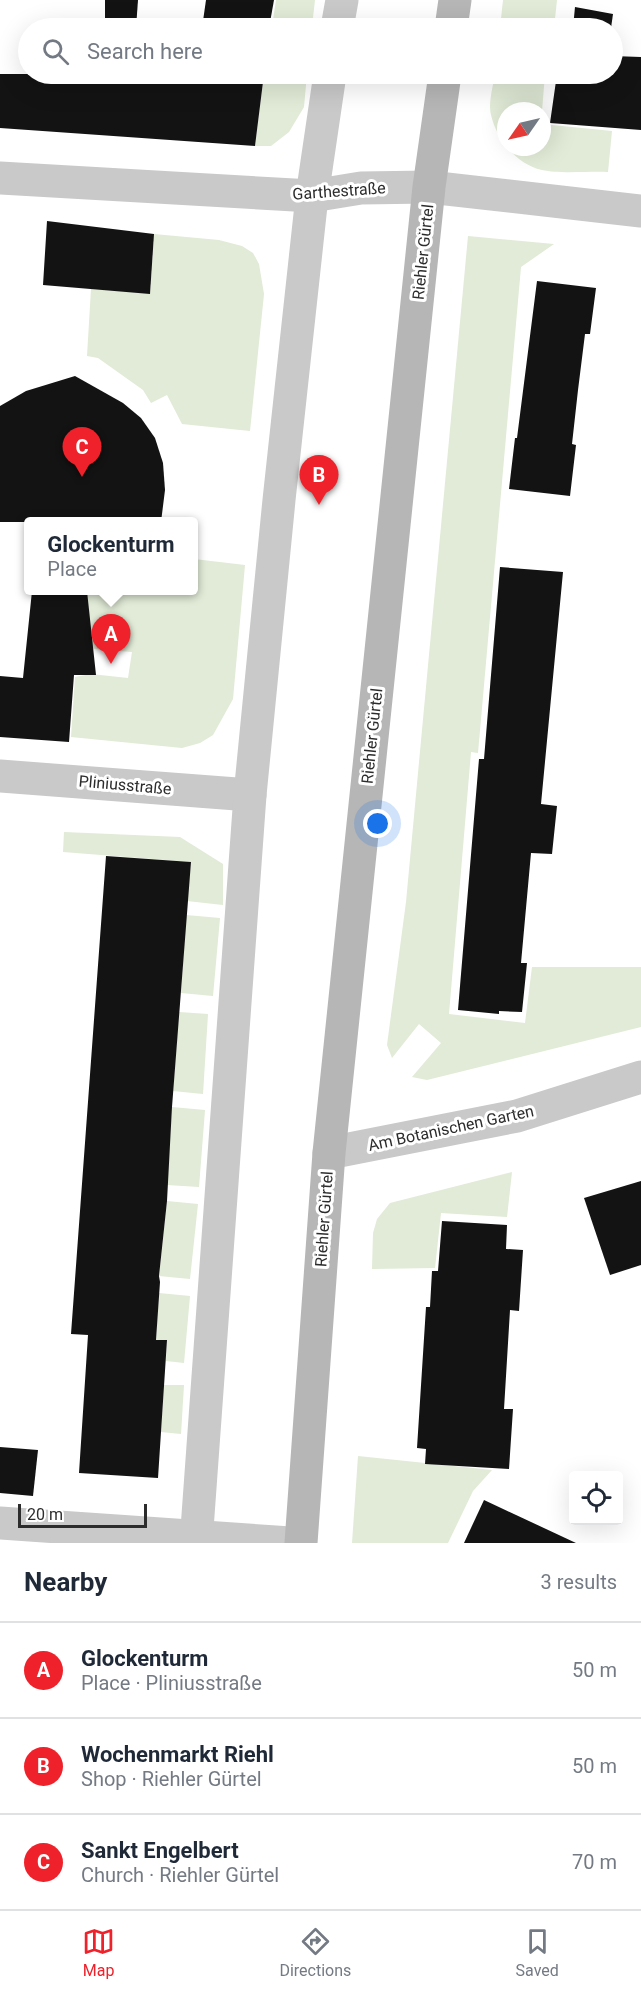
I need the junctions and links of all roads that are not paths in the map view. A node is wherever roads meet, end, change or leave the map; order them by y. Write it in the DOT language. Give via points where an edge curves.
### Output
graph roads {
  1 [pos="342,0"];
  2 [pos="455,0"];
  3 [pos="339,18"];
  4 [pos="452,18"];
  5 [pos="329,84"];
  6 [pos="444,84"];
  7 [pos="0,178"];
  8 [pos="429,187"];
  9 [pos="312,196"];
  10 [pos="641,211"];
  11 [pos="0,776"];
  12 [pos="250,795"];
  13 [pos="641,1077"];
  14 [pos="328,1153"];
  15 [pos="0,1523"];
  16 [pos="196,1540"];
  17 [pos="290,1543"];
  18 [pos="301,1543"];
  1 -- 3 [label="street"];
  2 -- 4 [label="street"];
  5 -- 9 [label="street"];
  6 -- 8 [label="street, Riehler Gürtel"];
  7 -- 9 [label="street, Garthestraße"];
  8 -- 9 [label="street, Garthestraße" via="361,188"];
  8 -- 10 [label="street, Garthestraße"];
  8 -- 14 [label="street, Riehler Gürtel"];
  9 -- 12 [label="street"];
  11 -- 12 [label="street, Pliniusstraße"];
  12 -- 16 [label="street"];
  13 -- 14 [label="street, Am Botanischen Garten" via="517,1116"];
  14 -- 18 [label="street, Riehler Gürtel"];
  15 -- 16 [label="street"];
  16 -- 17 [label="street"];
}
